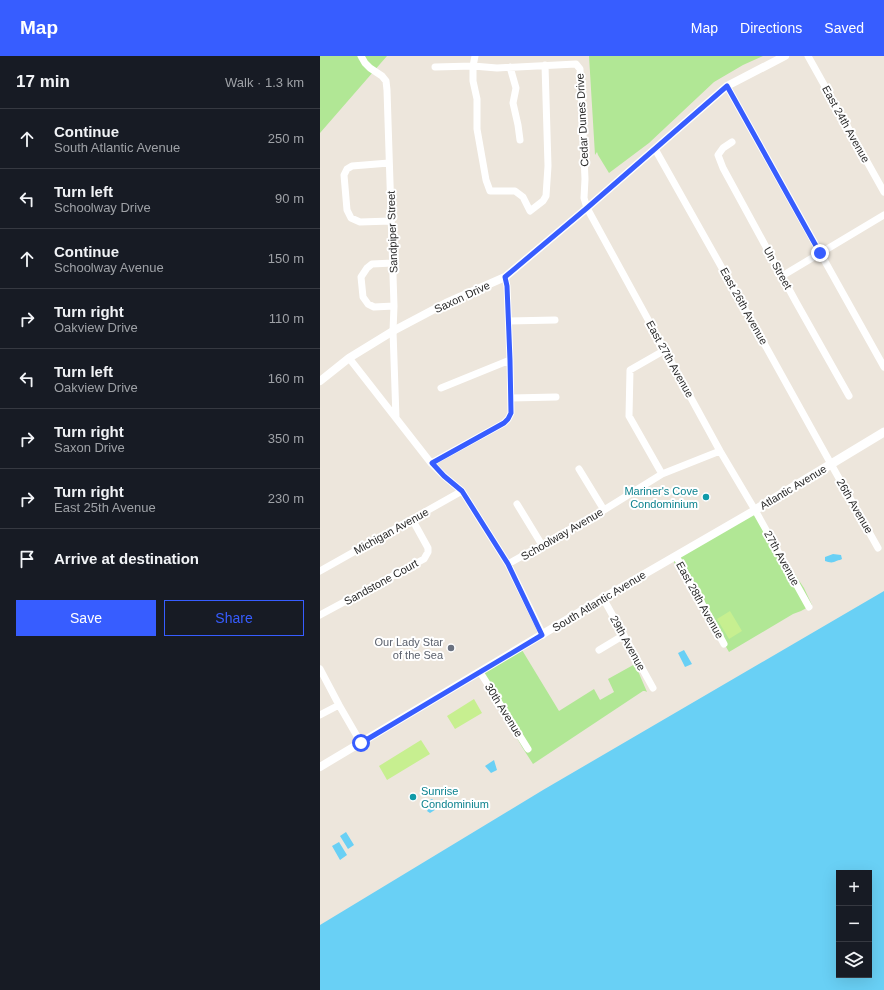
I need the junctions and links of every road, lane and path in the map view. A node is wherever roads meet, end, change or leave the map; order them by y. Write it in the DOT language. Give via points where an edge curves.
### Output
graph roads {
  1 [pos="361,56"];
  2 [pos="475,56"];
  3 [pos="785,56"];
  4 [pos="808,56"];
  5 [pos="545,65"];
  6 [pos="473,66"];
  7 [pos="435,67"];
  8 [pos="510,67"];
  9 [pos="727,86"];
  10 [pos="520,140"];
  11 [pos="732,142"];
  12 [pos="655,149"];
  13 [pos="389,163"];
  14 [pos="884,192"];
  15 [pos="587,208"];
  16 [pos="884,215"];
  17 [pos="391,221"];
  18 [pos="820,253"];
  19 [pos="392,262"];
  20 [pos="782,276"];
  21 [pos="505,277"];
  22 [pos="394,306"];
  23 [pos="555,320"];
  24 [pos="509,321"];
  25 [pos="393,330"];
  26 [pos="665,350"];
  27 [pos="349,358"];
  28 [pos="510,360"];
  29 [pos="884,367"];
  30 [pos="320,381"];
  31 [pos="441,388"];
  32 [pos="850,396"];
  33 [pos="556,397"];
  34 [pos="511,398"];
  35 [pos="396,418"];
  36 [pos="884,432"];
  37 [pos="720,452"];
  38 [pos="432,463"];
  39 [pos="831,464"];
  40 [pos="579,469"];
  41 [pos="662,474"];
  42 [pos="462,491"];
  43 [pos="517,504"];
  44 [pos="604,510"];
  45 [pos="755,510"];
  46 [pos="412,519"];
  47 [pos="542,545"];
  48 [pos="878,548"];
  49 [pos="676,556"];
  50 [pos="508,564"];
  51 [pos="320,571"];
  52 [pos="603,598"];
  53 [pos="808,607"];
  54 [pos="320,615"];
  55 [pos="542,635"];
  56 [pos="624,635"];
  57 [pos="724,644"];
  58 [pos="598,650"];
  59 [pos="320,669"];
  60 [pos="480,672"];
  61 [pos="653,688"];
  62 [pos="339,706"];
  63 [pos="320,716"];
  64 [pos="361,743"];
  65 [pos="528,749"];
  66 [pos="320,767"];
  1 -- 13 [label="street, Sandpiper Street" via="364,63 386,81"];
  2 -- 6 [label="street"];
  3 -- 9 [label="street, Saxon Drive"];
  4 -- 14 [label="street, East 24th Avenue"];
  5 -- 6 [label="street" via="548,166 546,196 530,211 515,191 490,191 477,129"];
  5 -- 8 [label="street, Cedar Dunes Drive"];
  5 -- 15 [label="street, Cedar Dunes Drive" via="576,64 580,69 584,198"];
  6 -- 7 [label="street, Cedar Dunes Drive"];
  6 -- 8 [label="street, Cedar Dunes Drive"];
  8 -- 10 [label="street" via="516,88 513,104"];
  9 -- 12 [label="street, Saxon Drive"];
  9 -- 18 [label="street"];
  11 -- 20 [label="street, Un Street" via="718,155"];
  12 -- 15 [label="street, Saxon Drive"];
  12 -- 39 [label="street, East 26th Avenue"];
  13 -- 17 [label="street, Sandpiper Street"];
  13 -- 17 [label="street" via="352,166 344,175 347,210 351,218 360,222"];
  15 -- 21 [label="street, Saxon Drive"];
  15 -- 26 [label="street, East 27th Avenue"];
  16 -- 18 [label="street"];
  17 -- 19 [label="street, Sandpiper Street"];
  18 -- 20 [label="street"];
  18 -- 29 [label="street"];
  19 -- 22 [label="street, Sandpiper Street"];
  19 -- 22 [label="street" via="372,264 361,277 363,296 368,304 374,307"];
  20 -- 32 [label="street, Un Street"];
  21 -- 24 [label="street"];
  21 -- 25 [label="street, Saxon Drive"];
  22 -- 25 [label="street, Sandpiper Street"];
  23 -- 24 [label="street"];
  24 -- 28 [label="street"];
  25 -- 27 [label="street, Saxon Drive"];
  25 -- 35 [label="street, Sandpiper Street"];
  26 -- 37 [label="street, East 27th Avenue"];
  26 -- 41 [label="street" via="630,370 629,416"];
  27 -- 30 [label="street, Saxon Drive"];
  27 -- 35 [label="street, Schoolway Avenue"];
  28 -- 31 [label="street"];
  28 -- 34 [label="street"];
  33 -- 34 [label="street"];
  34 -- 38 [label="street" via="511,413 504,423"];
  35 -- 38 [label="street, Schoolway Avenue"];
  36 -- 39 [label="main road"];
  37 -- 41 [label="street, Schoolway Avenue"];
  37 -- 45 [label="street, East 27th Avenue"];
  38 -- 42 [label="street, Schoolway Avenue"];
  39 -- 45 [label="main road, Atlantic Avenue"];
  39 -- 48 [label="street, 26th Avenue"];
  40 -- 44 [label="street"];
  41 -- 44 [label="street, Schoolway Avenue"];
  42 -- 46 [label="street, Michigan Avenue"];
  42 -- 50 [label="street, Schoolway Avenue"];
  43 -- 47 [label="street"];
  44 -- 47 [label="street, Schoolway Avenue"];
  45 -- 49 [label="street, South Atlantic Avenue"];
  45 -- 53 [label="street, 27th Avenue"];
  46 -- 51 [label="street, Michigan Avenue"];
  46 -- 54 [label="street, Sandstone Court" via="428,548 424,559"];
  47 -- 50 [label="street, Schoolway Avenue"];
  49 -- 52 [label="street, South Atlantic Avenue"];
  49 -- 57 [label="street, East 28th Avenue"];
  50 -- 55 [label="street"];
  52 -- 55 [label="street, South Atlantic Avenue"];
  52 -- 56 [label="street, 29th Avenue"];
  55 -- 60 [label="street, South Atlantic Avenue"];
  56 -- 58 [label="street"];
  56 -- 61 [label="street, 29th Avenue"];
  59 -- 62 [label="street"];
  60 -- 64 [label="street, South Atlantic Avenue"];
  60 -- 65 [label="street, 30th Avenue"];
  62 -- 63 [label="street"];
  62 -- 64 [label="street"];
  64 -- 66 [label="street, South Atlantic Avenue"];
}
